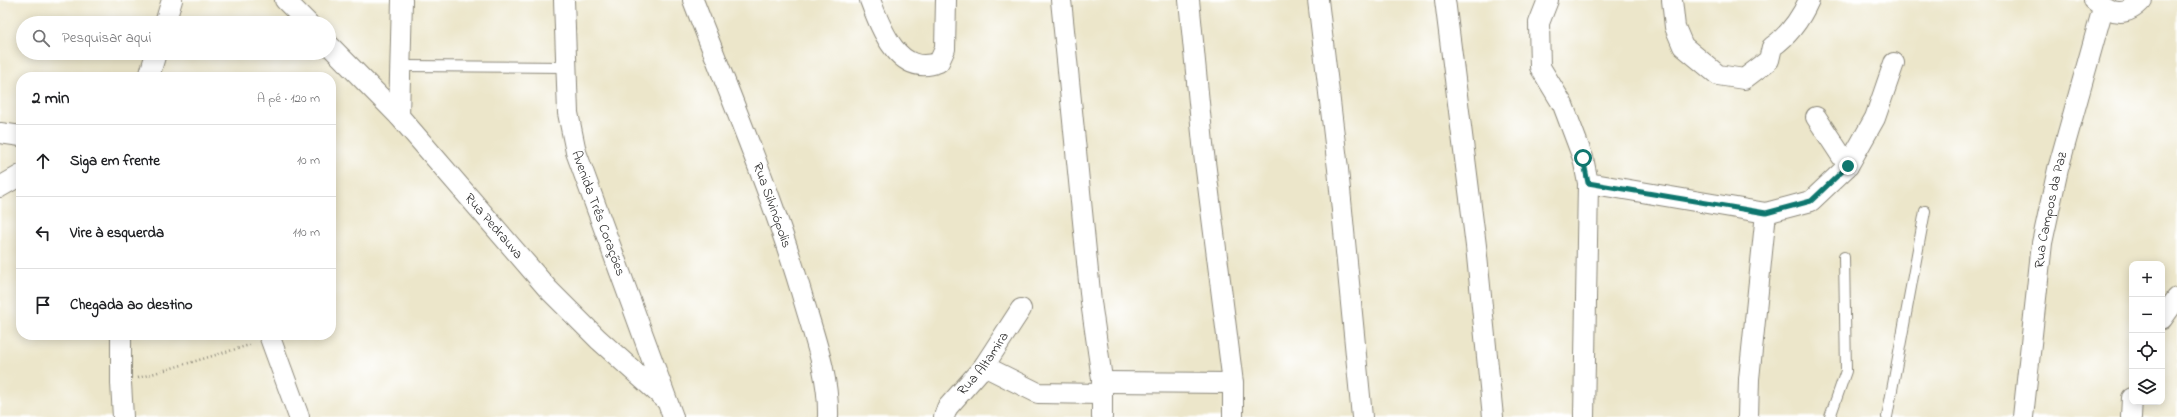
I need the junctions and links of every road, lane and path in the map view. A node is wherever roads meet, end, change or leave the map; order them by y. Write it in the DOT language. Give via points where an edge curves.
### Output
graph roads {
  1 [pos="172,0"];
  2 [pos="286,0"];
  3 [pos="402,0"];
  4 [pos="564,0"];
  5 [pos="693,0"];
  6 [pos="870,0"];
  7 [pos="946,0"];
  8 [pos="1061,0"];
  9 [pos="1189,0"];
  10 [pos="1318,0"];
  11 [pos="1445,0"];
  12 [pos="1548,0"];
  13 [pos="1672,0"];
  14 [pos="1809,0"];
  15 [pos="2142,0"];
  16 [pos="2099,4"];
  17 [pos="167,16"];
  18 [pos="301,16"];
  19 [pos="336,52"];
  20 [pos="154,60"];
  21 [pos="1894,63"];
  22 [pos="400,66"];
  23 [pos="567,67"];
  24 [pos="150,72"];
  25 [pos="399,116"];
  26 [pos="1816,117"];
  27 [pos="0,133"];
  28 [pos="16,135"];
  29 [pos="1848,166"];
  30 [pos="16,178"];
  31 [pos="1588,183"];
  32 [pos="0,187"];
  33 [pos="1925,211"];
  34 [pos="1766,213"];
  35 [pos="1844,257"];
  36 [pos="2177,298"];
  37 [pos="1021,309"];
  38 [pos="2165,315"];
  39 [pos="121,340"];
  40 [pos="260,340"];
  41 [pos="271,340"];
  42 [pos="984,366"];
  43 [pos="121,383"];
  44 [pos="1233,383"];
  45 [pos="1102,388"];
  46 [pos="2131,405"];
  47 [pos="670,409"];
  48 [pos="123,417"];
  49 [pos="299,417"];
  50 [pos="828,417"];
  51 [pos="944,417"];
  52 [pos="1102,417"];
  53 [pos="1233,417"];
  54 [pos="1362,417"];
  55 [pos="1493,417"];
  56 [pos="1584,417"];
  57 [pos="1748,417"];
  58 [pos="1830,417"];
  59 [pos="1887,417"];
  60 [pos="2023,417"];
  61 [pos="2130,417"];
  1 -- 17 [label="street"];
  2 -- 18 [label="street"];
  3 -- 22 [label="street"];
  4 -- 23 [label="street, Avenida Três Corações"];
  5 -- 50 [label="street, Rua Silvinópolis" via="789,250 824,372"];
  6 -- 7 [label="street" via="890,43 902,57 929,66 939,62 945,49"];
  8 -- 45 [label="street"];
  9 -- 44 [label="street" via="1204,154"];
  10 -- 54 [label="street" via="1338,169"];
  11 -- 55 [label="street" via="1476,246"];
  12 -- 31 [label="street" via="1539,23 1540,68 1563,105 1583,158"];
  13 -- 14 [label="street" via="1675,27 1683,46 1718,75 1744,79 1769,60 1772,47 1782,40"];
  15 -- 16 [label="street" via="2135,8 2118,13"];
  16 -- 60 [label="street, Rua Campos da Paz" via="2042,242"];
  19 -- 25 [label="street, Rua Pedrauva"];
  20 -- 24 [label="street"];
  21 -- 29 [label="street" via="1875,118"];
  22 -- 23 [label="lane"];
  22 -- 25 [label="street"];
  23 -- 47 [label="street, Avenida Três Corações" via="568,113 576,152"];
  25 -- 47 [label="street, Rua Pedrauva" via="548,289"];
  26 -- 29 [label="street"];
  27 -- 28 [label="street"];
  29 -- 34 [label="street" via="1811,201"];
  30 -- 32 [label="street"];
  31 -- 34 [label="street"];
  31 -- 56 [label="street"];
  33 -- 59 [label="lane"];
  34 -- 57 [label="street" via="1749,379"];
  35 -- 58 [label="lane" via="1846,371"];
  36 -- 38 [label="street"];
  37 -- 42 [label="street, Rua Altamira"];
  39 -- 43 [label="street"];
  40 -- 43 [label="path"];
  41 -- 49 [label="street"];
  42 -- 45 [label="street" via="1038,393"];
  42 -- 51 [label="street, Rua Altamira" via="948,408"];
  43 -- 48 [label="street"];
  44 -- 45 [label="street"];
  44 -- 53 [label="street"];
  45 -- 52 [label="street"];
  46 -- 61 [label="street"];
}
